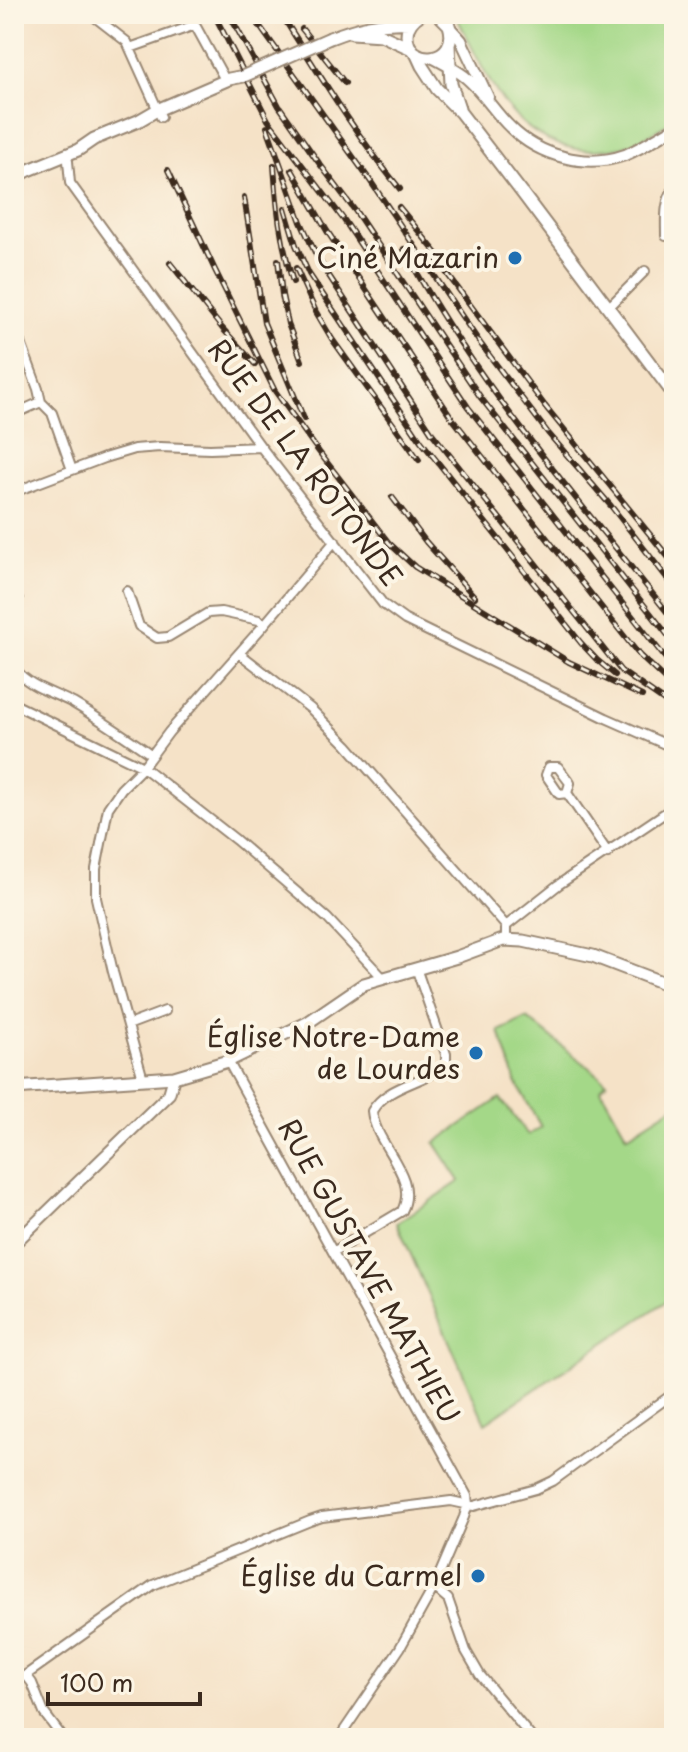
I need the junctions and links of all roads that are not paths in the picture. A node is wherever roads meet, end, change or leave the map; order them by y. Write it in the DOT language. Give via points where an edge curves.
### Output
graph roads {
  1 [pos="91,14"];
  2 [pos="189,14"];
  3 [pos="421,14"];
  4 [pos="441,15"];
  5 [pos="408,19"];
  6 [pos="195,25"];
  7 [pos="451,29"];
  8 [pos="344,32"];
  9 [pos="449,45"];
  10 [pos="130,48"];
  11 [pos="414,51"];
  12 [pos="432,57"];
  13 [pos="450,68"];
  14 [pos="244,76"];
  15 [pos="229,79"];
  16 [pos="492,106"];
  17 [pos="157,108"];
  18 [pos="460,112"];
  19 [pos="138,123"];
  20 [pos="674,128"];
  21 [pos="68,161"];
  22 [pos="17,177"];
  23 [pos="674,188"];
  24 [pos="666,236"];
  25 [pos="645,271"];
  26 [pos="609,307"];
  27 [pos="14,324"];
  28 [pos="674,395"];
  29 [pos="14,402"];
  30 [pos="41,402"];
  31 [pos="16,413"];
  32 [pos="261,447"];
  33 [pos="72,470"];
  34 [pos="14,492"];
  35 [pos="335,541"];
  36 [pos="127,591"];
  37 [pos="264,625"];
  38 [pos="239,653"];
  39 [pos="14,668"];
  40 [pos="14,704"];
  41 [pos="674,748"];
  42 [pos="152,755"];
  43 [pos="143,767"];
  44 [pos="567,793"];
  45 [pos="672,812"];
  46 [pos="608,853"];
  47 [pos="506,926"];
  48 [pos="506,940"];
  49 [pos="416,968"];
  50 [pos="383,978"];
  51 [pos="674,987"];
  52 [pos="165,1011"];
  53 [pos="128,1025"];
  54 [pos="228,1061"];
  55 [pos="174,1077"];
  56 [pos="143,1079"];
  57 [pos="14,1088"];
  58 [pos="14,1244"];
  59 [pos="333,1252"];
  60 [pos="674,1393"];
  61 [pos="468,1504"];
  62 [pos="434,1587"];
  63 [pos="26,1675"];
  64 [pos="14,1681"];
  65 [pos="63,1738"];
  66 [pos="339,1738"];
  67 [pos="532,1738"];
  1 -- 10 [label="street"];
  2 -- 6 [label="street"];
  3 -- 5 [label="main road"];
  4 -- 7 [label="main road"];
  5 -- 8 [label="main road"];
  5 -- 11 [label="main road" via="407,37"];
  6 -- 10 [label="street"];
  6 -- 15 [label="street"];
  7 -- 9 [label="main road"];
  7 -- 16 [label="street"];
  8 -- 11 [label="main road" via="381,35"];
  8 -- 14 [label="main road, bridge"];
  9 -- 12 [label="main road"];
  9 -- 13 [label="main road"];
  10 -- 17 [label="street"];
  11 -- 12 [label="main road"];
  11 -- 18 [label="main road" via="437,89"];
  12 -- 13 [label="street"];
  13 -- 16 [label="street"];
  13 -- 18 [label="main road"];
  14 -- 15 [label="main road"];
  14 -- 17 [label="main road" via="235,84"];
  15 -- 17 [label="main road"];
  16 -- 20 [label="street" via="528,142 569,158 595,161 626,154"];
  17 -- 19 [label="main road"];
  18 -- 26 [label="main road"];
  19 -- 21 [label="main road"];
  19 -- 22 [label="main road"];
  21 -- 22 [label="main road"];
  21 -- 32 [label="street, RUE DE LA ROTONDE" via="70,183"];
  23 -- 24 [label="street" via="666,210"];
  25 -- 26 [label="street"];
  26 -- 28 [label="main road"];
  27 -- 30 [label="street"];
  29 -- 31 [label="street"];
  30 -- 31 [label="street"];
  30 -- 33 [label="street" via="52,413"];
  32 -- 33 [label="street" via="134,449"];
  32 -- 35 [label="street, RUE DE LA ROTONDE"];
  33 -- 34 [label="street"];
  35 -- 37 [label="street"];
  35 -- 41 [label="street, RUE DE LA ROTONDE" via="375,595 405,620"];
  36 -- 37 [label="street" via="139,626 157,638 208,613 237,615"];
  37 -- 38 [label="street"];
  38 -- 42 [label="street"];
  38 -- 47 [label="street" via="311,709 347,745"];
  39 -- 42 [label="street" via="23,680 70,702"];
  40 -- 43 [label="street"];
  42 -- 43 [label="street"];
  43 -- 50 [label="street" via="327,918"];
  43 -- 53 [label="street" via="108,808 96,869 96,898"];
  44 -- 46 [label="street"];
  45 -- 46 [label="street"];
  46 -- 47 [label="street"];
  47 -- 48 [label="street"];
  48 -- 49 [label="main road"];
  48 -- 51 [label="main road" via="593,956"];
  49 -- 50 [label="main road"];
  49 -- 59 [label="street" via="446,1064 388,1095 372,1111 402,1176 407,1201 402,1211"];
  50 -- 54 [label="main road"];
  52 -- 53 [label="street"];
  53 -- 56 [label="street"];
  54 -- 55 [label="main road"];
  54 -- 59 [label="street, RUE GUSTAVE MATHIEU"];
  55 -- 56 [label="main road"];
  55 -- 58 [label="street" via="169,1094"];
  56 -- 57 [label="main road"];
  59 -- 61 [label="street, RUE GUSTAVE MATHIEU"];
  60 -- 61 [label="street" via="541,1488"];
  61 -- 62 [label="street"];
  61 -- 63 [label="street" via="451,1501 310,1521 153,1585"];
  62 -- 66 [label="street"];
  62 -- 67 [label="street" via="448,1599 480,1675"];
  63 -- 64 [label="street"];
  63 -- 65 [label="street"];
}
